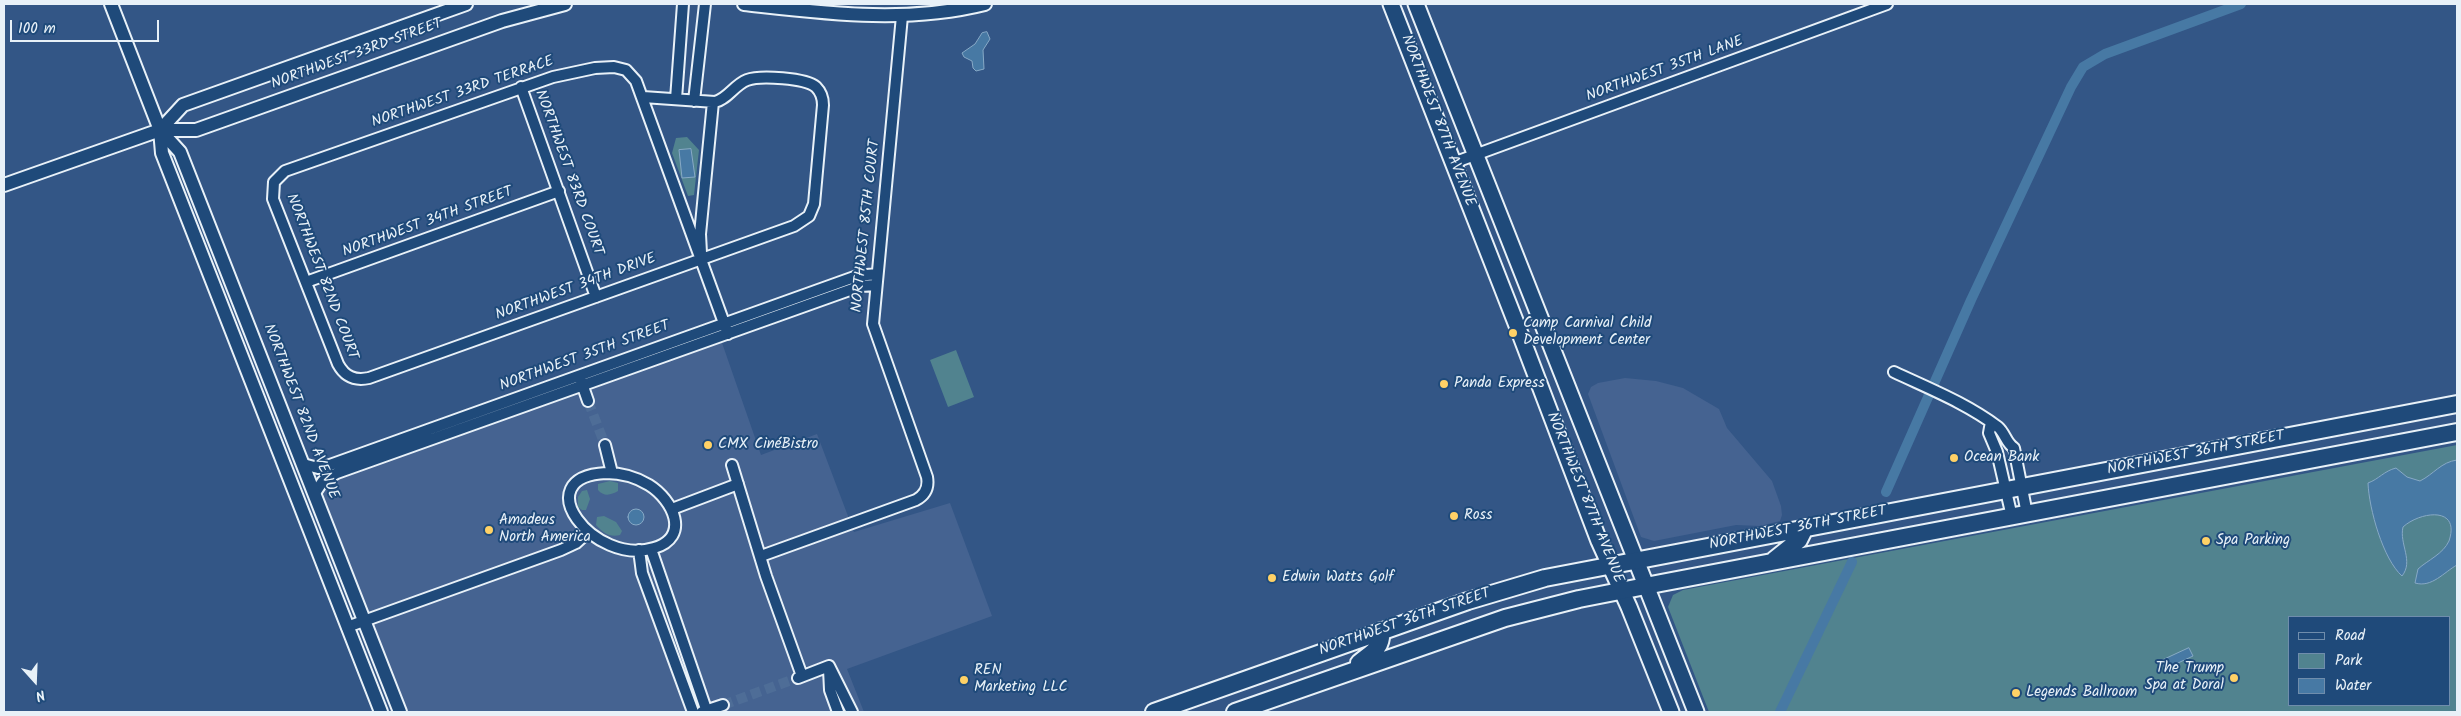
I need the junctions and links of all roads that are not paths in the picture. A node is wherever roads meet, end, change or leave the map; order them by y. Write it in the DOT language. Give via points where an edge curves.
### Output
graph roads {
  1 [pos="111,4"];
  2 [pos="466,4"];
  3 [pos="565,4"];
  4 [pos="683,4"];
  5 [pos="705,4"];
  6 [pos="744,4"];
  7 [pos="985,4"];
  8 [pos="1391,4"];
  9 [pos="1416,4"];
  10 [pos="1887,4"];
  11 [pos="905,10"];
  12 [pos="521,87"];
  13 [pos="643,98"];
  14 [pos="676,99"];
  15 [pos="694,101"];
  16 [pos="712,102"];
  17 [pos="160,130"];
  18 [pos="1476,155"];
  19 [pos="1453,163"];
  20 [pos="274,182"];
  21 [pos="4,185"];
  22 [pos="559,191"];
  23 [pos="701,259"];
  24 [pos="878,274"];
  25 [pos="306,282"];
  26 [pos="876,285"];
  27 [pos="215,289"];
  28 [pos="1530,291"];
  29 [pos="596,297"];
  30 [pos="1507,300"];
  31 [pos="243,311"];
  32 [pos="724,324"];
  33 [pos="728,334"];
  34 [pos="1894,372"];
  35 [pos="352,378"];
  36 [pos="581,381"];
  37 [pos="588,401"];
  38 [pos="2457,404"];
  39 [pos="1991,422"];
  40 [pos="437,426"];
  41 [pos="2314,432"];
  42 [pos="2457,432"];
  43 [pos="440,437"];
  44 [pos="605,445"];
  45 [pos="2318,458"];
  46 [pos="303,464"];
  47 [pos="732,465"];
  48 [pos="612,473"];
  49 [pos="738,484"];
  50 [pos="2022,486"];
  51 [pos="2005,490"];
  52 [pos="315,494"];
  53 [pos="672,509"];
  54 [pos="2020,515"];
  55 [pos="1832,523"];
  56 [pos="1805,528"];
  57 [pos="588,532"];
  58 [pos="651,549"];
  59 [pos="639,550"];
  60 [pos="761,556"];
  61 [pos="1806,556"];
  62 [pos="1635,560"];
  63 [pos="1770,562"];
  64 [pos="1610,565"];
  65 [pos="1646,586"];
  66 [pos="1621,591"];
  67 [pos="365,621"];
  68 [pos="348,626"];
  69 [pos="1381,631"];
  70 [pos="829,666"];
  71 [pos="1349,672"];
  72 [pos="723,705"];
  73 [pos="399,708"];
  74 [pos="381,712"];
  75 [pos="693,712"];
  76 [pos="705,712"];
  77 [pos="838,712"];
  78 [pos="852,712"];
  79 [pos="1154,712"];
  80 [pos="1235,712"];
  81 [pos="1672,712"];
  82 [pos="1696,712"];
  1 -- 17 [label="street, NORTHWEST 82ND AVENUE"];
  2 -- 17 [label="street, NORTHWEST 33RD STREET" via="184,105"];
  3 -- 17 [label="street, NORTHWEST 33RD STREET" via="502,21 196,130"];
  4 -- 14 [label="street"];
  5 -- 15 [label="street"];
  6 -- 11 [label="street" via="852,15"];
  7 -- 11 [label="street" via="949,11"];
  8 -- 19 [label="main road, NORTHWEST 87TH AVENUE"];
  9 -- 18 [label="main road, NORTHWEST 87TH AVENUE"];
  10 -- 18 [label="street, NORTHWEST 35TH LANE"];
  11 -- 24 [label="street, NORTHWEST 85TH COURT"];
  12 -- 13 [label="street, NORTHWEST 33RD TERRACE" via="569,73 614,67 630,73"];
  12 -- 20 [label="street, NORTHWEST 33RD TERRACE" via="286,171"];
  12 -- 22 [label="street, NORTHWEST 83RD COURT"];
  13 -- 14 [label="street"];
  13 -- 23 [label="street, NORTHWEST 33RD TERRACE"];
  14 -- 15 [label="street"];
  15 -- 16 [label="street"];
  16 -- 23 [label="street" via="700,229"];
  16 -- 23 [label="street, NORTHWEST 34TH DRIVE" via="724,98 744,82 762,77 806,82 817,88 823,105 814,204 807,218 794,226"];
  17 -- 21 [label="street, NORTHWEST 33RD STREET"];
  17 -- 27 [label="street, NORTHWEST 82ND AVENUE" via="162,153"];
  17 -- 31 [label="street, NORTHWEST 82ND AVENUE" via="180,152"];
  18 -- 19 [label="street, NORTHWEST 35TH LANE"];
  18 -- 28 [label="main road, NORTHWEST 87TH AVENUE"];
  19 -- 30 [label="main road, NORTHWEST 87TH AVENUE"];
  20 -- 25 [label="street, NORTHWEST 82ND COURT" via="273,199"];
  22 -- 25 [label="street, NORTHWEST 34TH STREET"];
  22 -- 29 [label="street, NORTHWEST 83RD COURT"];
  23 -- 29 [label="street, NORTHWEST 34TH DRIVE"];
  23 -- 32 [label="street, NORTHWEST 33RD TERRACE"];
  24 -- 26 [label="street, NORTHWEST 85TH COURT"];
  24 -- 32 [label="street, NORTHWEST 35TH STREET" via="857,276"];
  25 -- 35 [label="street, NORTHWEST 82ND COURT" via="338,364 342,372"];
  26 -- 33 [label="street, NORTHWEST 35TH STREET" via="862,286"];
  26 -- 60 [label="street, NORTHWEST 85TH COURT" via="872,324 927,477 926,490 916,500"];
  27 -- 31 [label="street" via="228,294"];
  27 -- 68 [label="street, NORTHWEST 82ND AVENUE"];
  28 -- 30 [label="main road"];
  28 -- 62 [label="main road, NORTHWEST 87TH AVENUE"];
  29 -- 35 [label="street, NORTHWEST 34TH DRIVE" via="369,378"];
  30 -- 64 [label="main road, NORTHWEST 87TH AVENUE"];
  31 -- 46 [label="street, NORTHWEST 82ND AVENUE"];
  32 -- 33 [label="street, NORTHWEST 33RD TERRACE"];
  32 -- 36 [label="street, NORTHWEST 35TH STREET"];
  33 -- 36 [label="street, NORTHWEST 35TH STREET"];
  34 -- 39 [label="street" via="1974,409"];
  36 -- 37 [label="street"];
  36 -- 40 [label="street, NORTHWEST 35TH STREET"];
  36 -- 43 [label="street, NORTHWEST 35TH STREET"];
  38 -- 41 [label="main road, NORTHWEST 36TH STREET"];
  39 -- 50 [label="street" via="2014,448"];
  39 -- 51 [label="street" via="1988,433 1997,452"];
  40 -- 43 [label="street"];
  40 -- 46 [label="street, NORTHWEST 35TH STREET" via="327,466 318,468"];
  41 -- 45 [label="main road"];
  41 -- 50 [label="main road, NORTHWEST 36TH STREET"];
  42 -- 45 [label="main road, NORTHWEST 36TH STREET"];
  43 -- 52 [label="street, NORTHWEST 35TH STREET" via="332,476 323,481"];
  44 -- 48 [label="street"];
  45 -- 54 [label="main road, NORTHWEST 36TH STREET"];
  46 -- 52 [label="street, NORTHWEST 82ND AVENUE"];
  47 -- 49 [label="street"];
  48 -- 53 [label="street" via="626,475 648,485"];
  48 -- 57 [label="street" via="584,477 570,491 569,504 574,516"];
  49 -- 53 [label="street"];
  49 -- 60 [label="street"];
  50 -- 51 [label="main road, NORTHWEST 36TH STREET"];
  50 -- 54 [label="street"];
  51 -- 54 [label="street"];
  51 -- 55 [label="main road, NORTHWEST 36TH STREET"];
  52 -- 67 [label="street, NORTHWEST 82ND AVENUE"];
  53 -- 58 [label="street" via="676,523 674,532 664,544"];
  54 -- 61 [label="main road, NORTHWEST 36TH STREET"];
  55 -- 56 [label="main road, NORTHWEST 36TH STREET"];
  55 -- 61 [label="main road" via="1811,542"];
  56 -- 62 [label="main road, NORTHWEST 36TH STREET"];
  56 -- 63 [label="main road" via="1799,540"];
  57 -- 59 [label="street" via="614,547"];
  57 -- 67 [label="street" via="561,550"];
  58 -- 59 [label="street"];
  58 -- 76 [label="street"];
  59 -- 75 [label="street" via="642,573"];
  60 -- 70 [label="street" via="799,677"];
  61 -- 63 [label="main road, NORTHWEST 36TH STREET"];
  62 -- 64 [label="main road, NORTHWEST 36TH STREET"];
  62 -- 65 [label="main road, NORTHWEST 87TH AVENUE"];
  63 -- 65 [label="main road, NORTHWEST 36TH STREET"];
  64 -- 66 [label="main road, NORTHWEST 87TH AVENUE"];
  64 -- 69 [label="main road, NORTHWEST 36TH STREET" via="1496,592"];
  65 -- 66 [label="main road, NORTHWEST 36TH STREET"];
  65 -- 82 [label="main road, NORTHWEST 87TH AVENUE"];
  66 -- 71 [label="main road, NORTHWEST 36TH STREET" via="1505,618"];
  66 -- 81 [label="main road, NORTHWEST 87TH AVENUE"];
  67 -- 68 [label="street"];
  67 -- 73 [label="street, NORTHWEST 82ND AVENUE"];
  68 -- 74 [label="street, NORTHWEST 82ND AVENUE"];
  69 -- 71 [label="main road" via="1380,646"];
  69 -- 79 [label="main road, NORTHWEST 36TH STREET"];
  70 -- 77 [label="street" via="830,690"];
  70 -- 78 [label="street"];
  71 -- 80 [label="main road, NORTHWEST 36TH STREET"];
  72 -- 76 [label="street"];
  73 -- 74 [label="street"];
}
